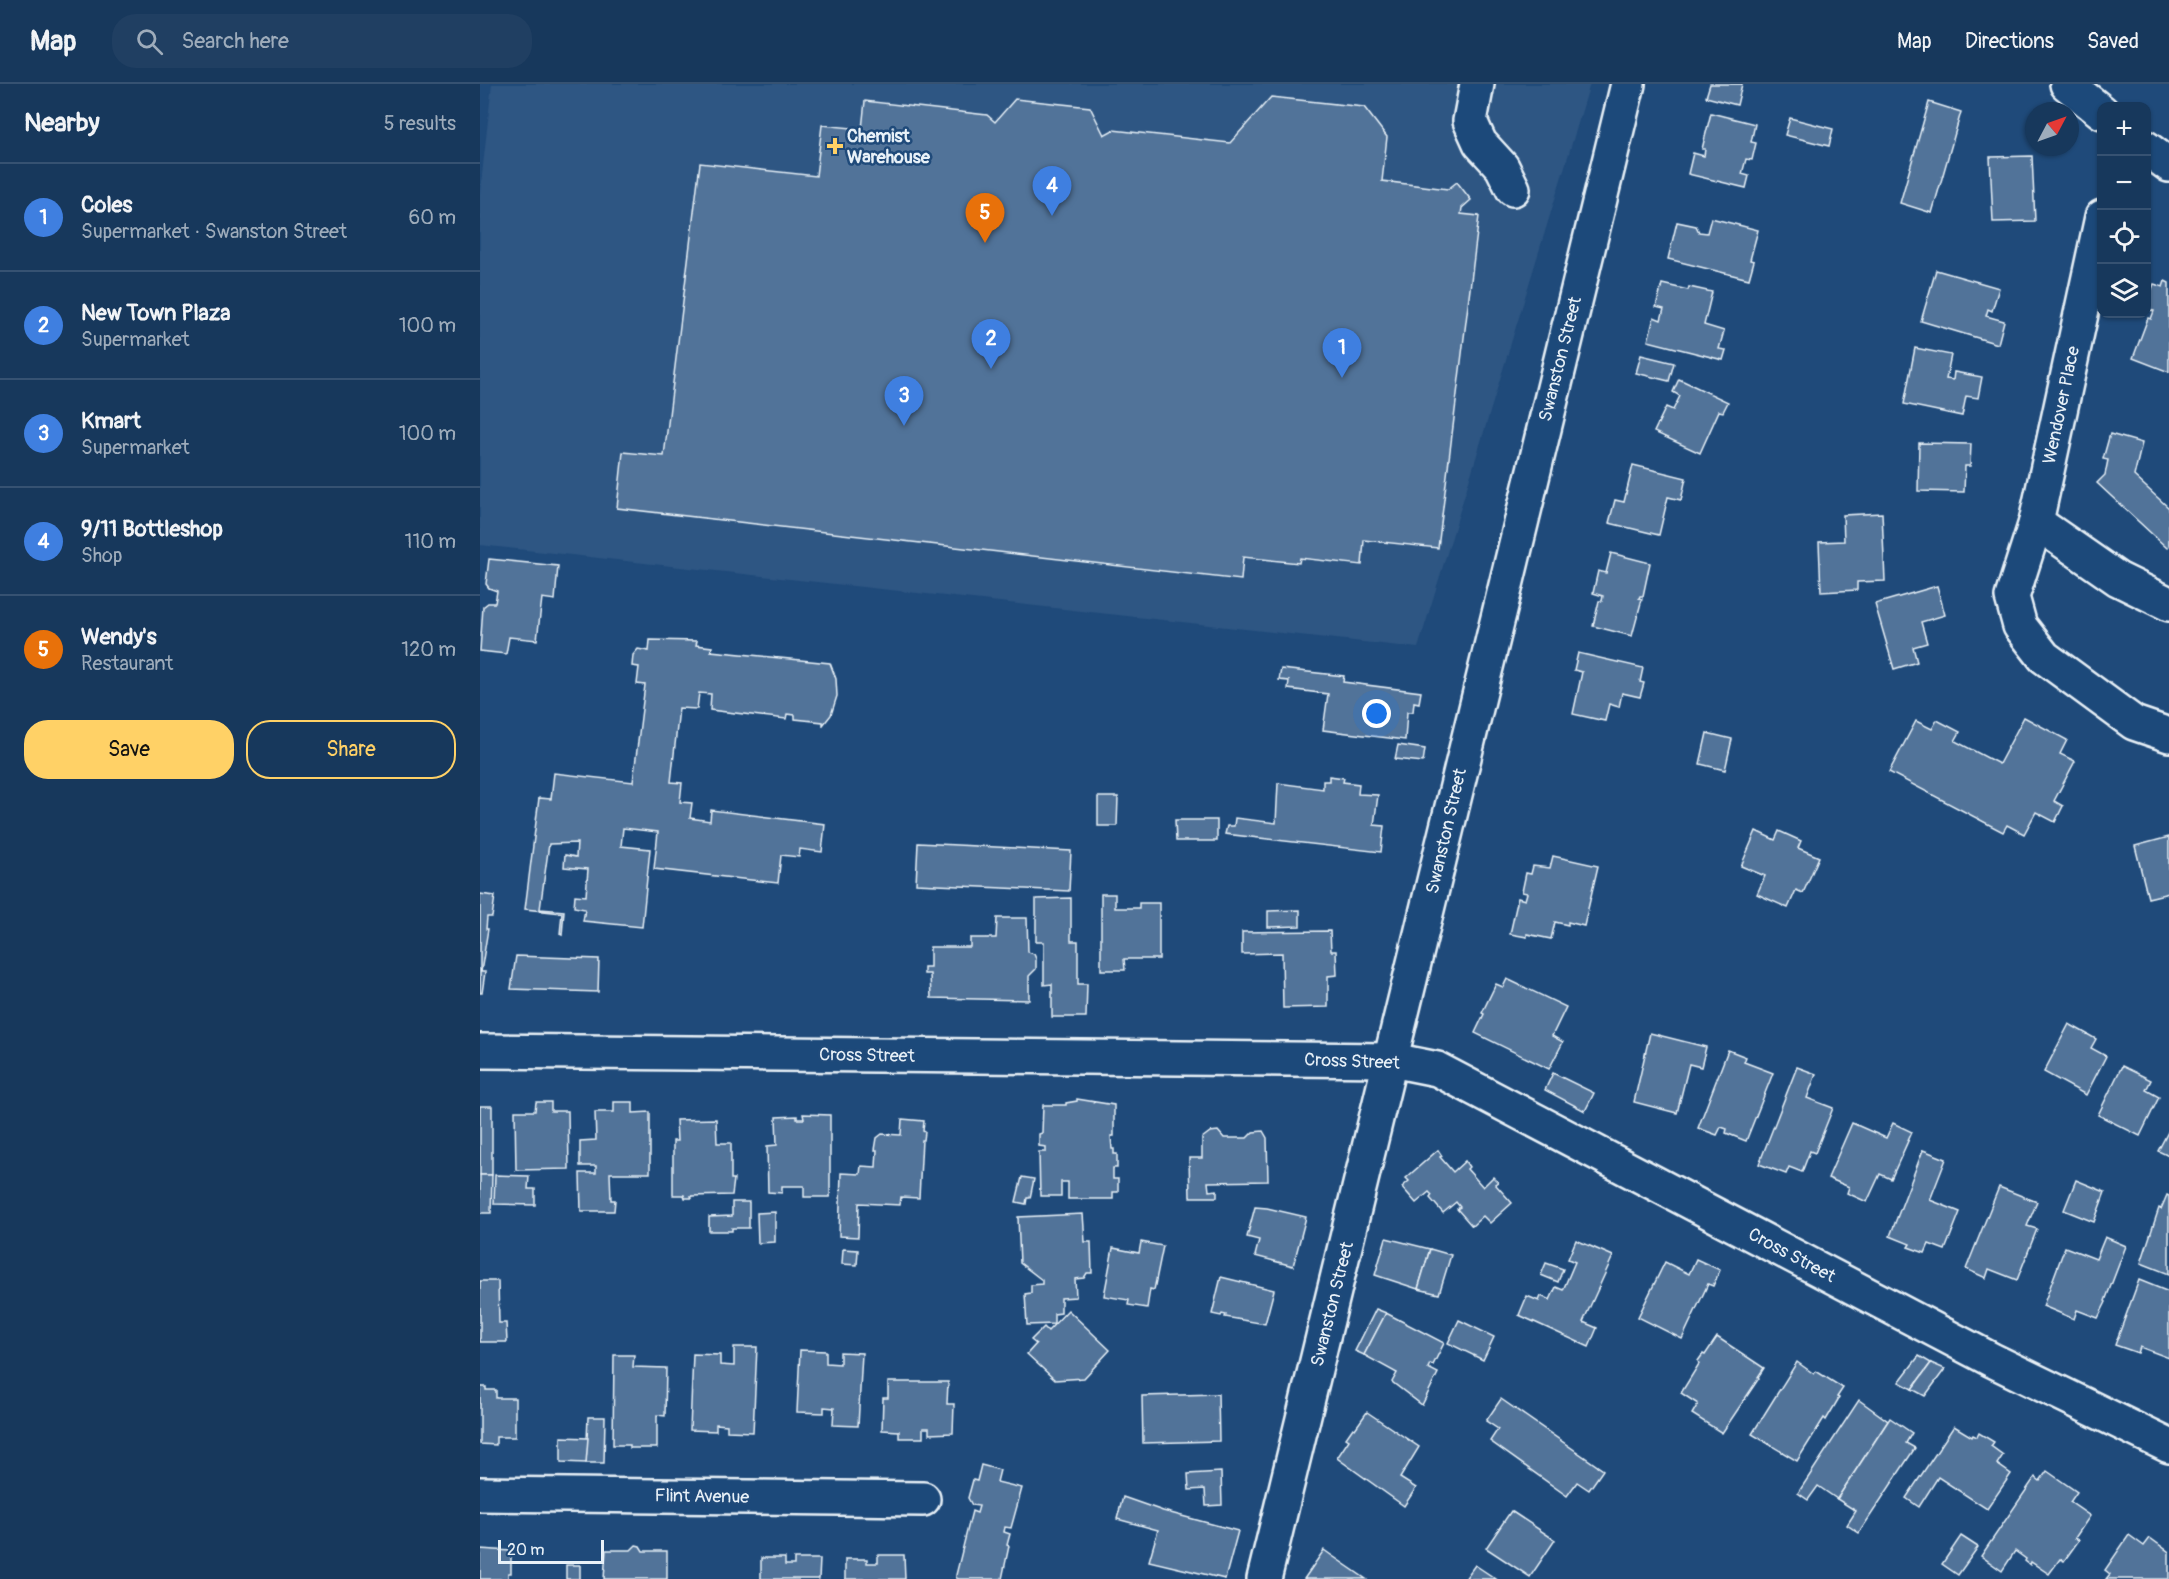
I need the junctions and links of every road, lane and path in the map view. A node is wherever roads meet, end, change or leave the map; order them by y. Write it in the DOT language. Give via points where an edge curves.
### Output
graph roads {
  1 [pos="1477,84"];
  2 [pos="1628,84"];
  3 [pos="2067,84"];
  4 [pos="2097,108"];
  5 [pos="2151,152"];
  6 [pos="2169,165"];
  7 [pos="1514,189"];
  8 [pos="2097,240"];
  9 [pos="2036,522"];
  10 [pos="2169,604"];
  11 [pos="2169,735"];
  12 [pos="480,1051"];
  13 [pos="1392,1060"];
  14 [pos="2169,1446"];
  15 [pos="480,1494"];
  16 [pos="923,1499"];
  17 [pos="1264,1579"];
  1 -- 7 [label="street" via="1470,121 1480,143 1502,167"];
  2 -- 13 [label="street, Swanston Street"];
  3 -- 4 [label="street"];
  5 -- 6 [label="street"];
  8 -- 9 [label="street, Wendover Place"];
  9 -- 10 [label="street" via="2118,579"];
  9 -- 11 [label="street, Wendover Place" via="2012,597 2020,626 2044,657 2134,723"];
  12 -- 13 [label="street, Cross Street"];
  13 -- 14 [label="street, Cross Street" via="1437,1069 1982,1354"];
  13 -- 17 [label="street, Swanston Street"];
  15 -- 16 [label="street, Flint Avenue"];
}
